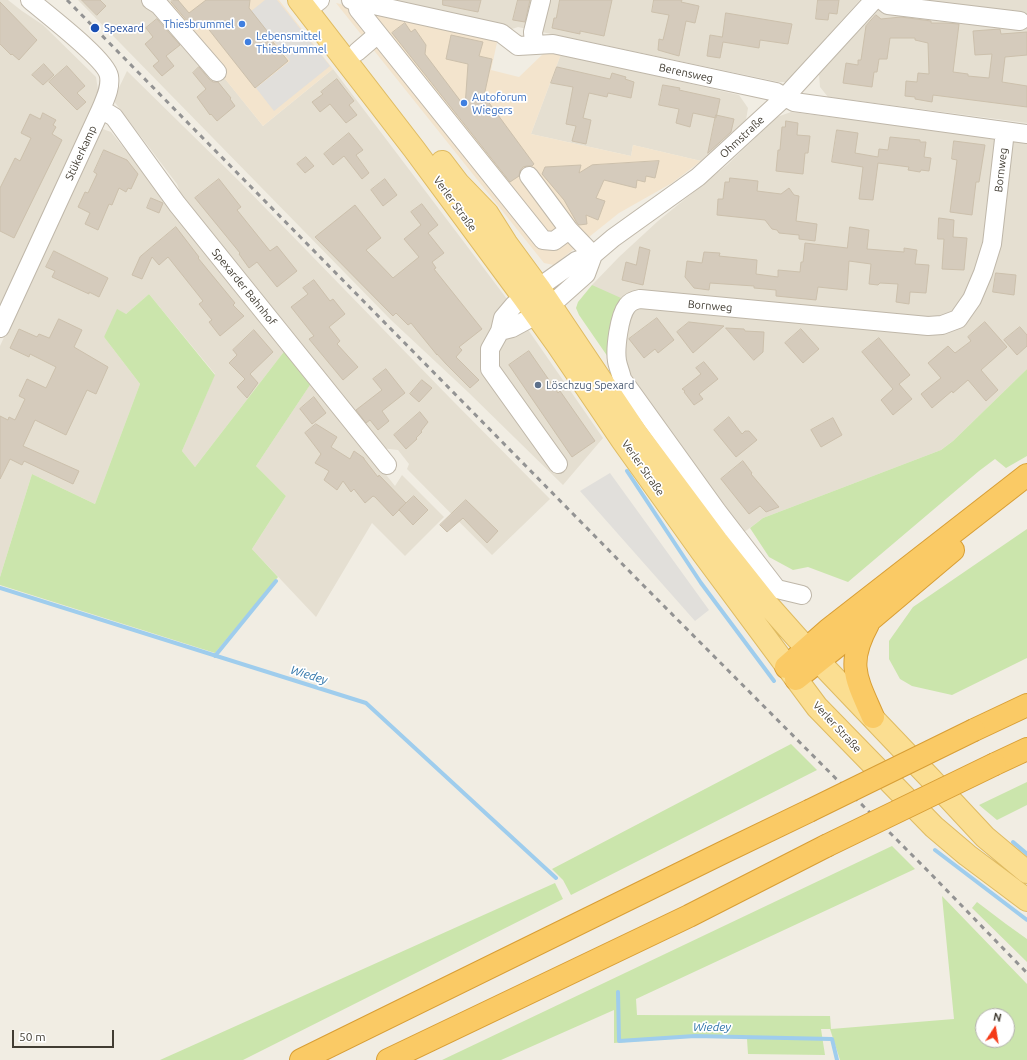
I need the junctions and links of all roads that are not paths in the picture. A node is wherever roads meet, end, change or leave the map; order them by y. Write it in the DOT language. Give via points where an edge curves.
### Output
graph roads {
  1 [pos="30,0"];
  2 [pos="151,0"];
  3 [pos="541,0"];
  4 [pos="874,0"];
  5 [pos="882,0"];
  6 [pos="355,1"];
  7 [pos="312,3"];
  8 [pos="983,8"];
  9 [pos="1020,21"];
  10 [pos="378,34"];
  11 [pos="534,45"];
  12 [pos="357,52"];
  13 [pos="217,72"];
  14 [pos="785,97"];
  15 [pos="101,109"];
  16 [pos="1005,131"];
  17 [pos="1027,134"];
  18 [pos="529,176"];
  19 [pos="569,230"];
  20 [pos="593,255"];
  21 [pos="537,302"];
  22 [pos="0,328"];
  23 [pos="558,464"];
  24 [pos="387,465"];
  25 [pos="1027,475"];
  26 [pos="1027,492"];
  27 [pos="802,595"];
  28 [pos="870,620"];
  29 [pos="813,655"];
  30 [pos="791,673"];
  31 [pos="1027,705"];
  32 [pos="873,717"];
  33 [pos="1027,749"];
  34 [pos="1027,872"];
  35 [pos="1027,900"];
  36 [pos="301,1060"];
  37 [pos="388,1060"];
  1 -- 15 [label="street, Stükerkamp" via="68,30 106,67 109,86"];
  2 -- 13 [label="street"];
  3 -- 11 [label="street" via="533,32"];
  4 -- 14 [label="street, Ohmstraße"];
  5 -- 8 [label="street" via="888,5"];
  6 -- 10 [label="street" via="358,9"];
  6 -- 11 [label="street, Berensweg" via="501,33 518,46"];
  7 -- 12 [label="main road, Verler Straße"];
  7 -- 21 [label="main road, Verler Straße" via="414,149"];
  8 -- 9 [label="street"];
  10 -- 12 [label="street"];
  10 -- 19 [label="street" via="543,240 554,242"];
  11 -- 14 [label="street, Berensweg" via="553,44 776,92"];
  12 -- 21 [label="main road, Verler Straße" via="458,183 487,213"];
  14 -- 16 [label="street, Berensweg" via="794,102"];
  14 -- 20 [label="street, Ohmstraße" via="698,177 612,238"];
  15 -- 22 [label="street, Stükerkamp"];
  15 -- 24 [label="street, Spexarder Bahnhof" via="114,117 177,204"];
  16 -- 17 [label="street, Berensweg"];
  16 -- 27 [label="street, Bornweg" via="992,244 972,298 958,319 942,325 928,326 640,299 630,302 623,312 617,349 622,379 777,589"];
  18 -- 19 [label="street"];
  19 -- 20 [label="street"];
  20 -- 21 [label="street, Ohmstraße" via="576,262"];
  21 -- 23 [label="street, Ohmstraße" via="514,305 503,318 500,331 490,349 490,370"];
  21 -- 29 [label="main road, Verler Straße" via="717,541 767,604"];
  21 -- 30 [label="main road, Verler Straße" via="627,446"];
  25 -- 29 [label="highway" via="828,630"];
  26 -- 28 [label="highway" via="1006,506"];
  28 -- 29 [label="highway"];
  28 -- 32 [label="highway" via="860,638 855,666 858,682"];
  29 -- 30 [label="highway"];
  29 -- 32 [label="main road, Verler Straße"];
  30 -- 35 [label="main road, Verler Straße" via="817,707 934,827"];
  31 -- 36 [label="highway, bridge"];
  32 -- 34 [label="main road, Verler Straße" via="985,837"];
  33 -- 37 [label="highway, bridge"];
}
